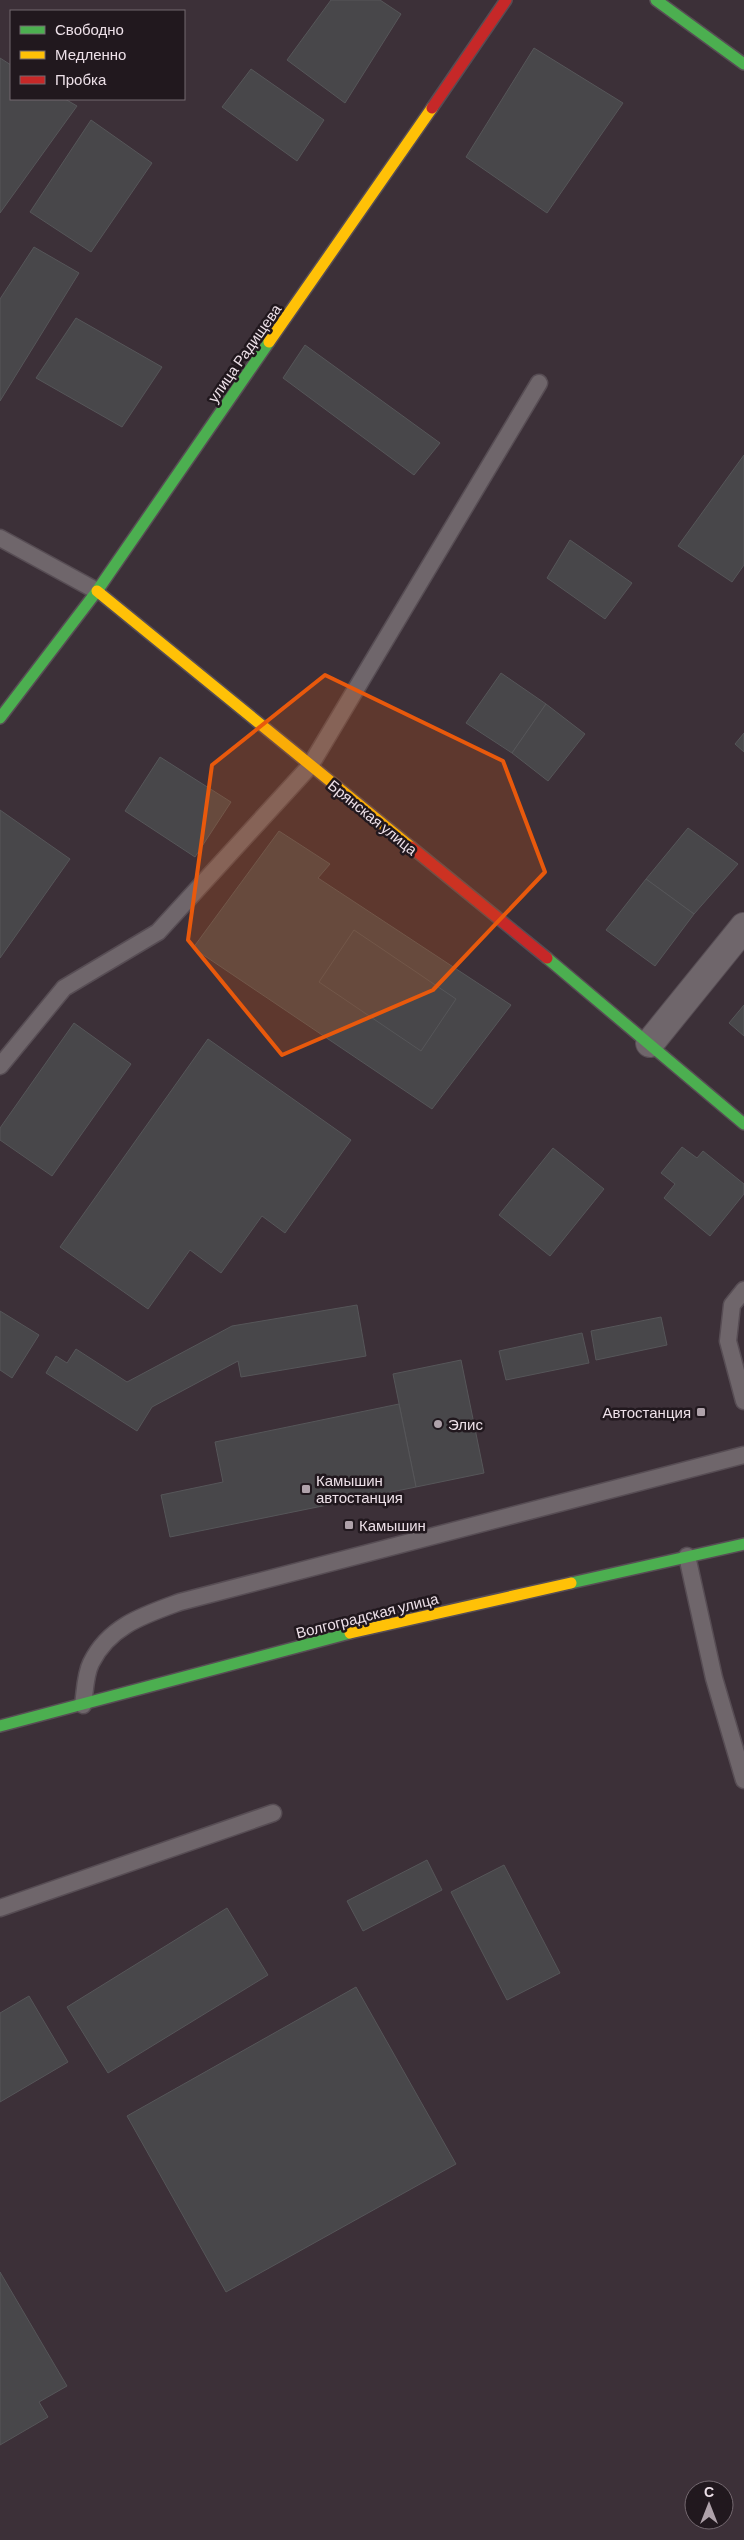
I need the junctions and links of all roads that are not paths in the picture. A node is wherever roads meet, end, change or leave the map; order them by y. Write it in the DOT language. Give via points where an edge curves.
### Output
graph roads {
  1 [pos="506,0"];
  2 [pos="656,0"];
  3 [pos="744,64"];
  4 [pos="539,383"];
  5 [pos="0,538"];
  6 [pos="97,592"];
  7 [pos="0,718"];
  8 [pos="310,766"];
  9 [pos="744,927"];
  10 [pos="650,1043"];
  11 [pos="0,1066"];
  12 [pos="744,1124"];
  13 [pos="744,1290"];
  14 [pos="744,1401"];
  15 [pos="744,1455"];
  16 [pos="744,1544"];
  17 [pos="687,1556"];
  18 [pos="83,1705"];
  19 [pos="0,1726"];
  20 [pos="744,1780"];
  21 [pos="273,1813"];
  22 [pos="0,1908"];
  1 -- 6 [label="street, улица Радищева"];
  2 -- 3 [label="street"];
  4 -- 8 [label="lane"];
  5 -- 6 [label="lane"];
  6 -- 7 [label="street, улица Радищева"];
  6 -- 8 [label="street, Брянская улица"];
  8 -- 10 [label="street, Брянская улица"];
  8 -- 11 [label="lane" via="158,932 64,988"];
  9 -- 10 [label="street"];
  10 -- 12 [label="street, Брянская улица"];
  13 -- 14 [label="lane" via="732,1305 728,1341"];
  15 -- 18 [label="lane" via="180,1602 134,1618 103,1644 90,1664"];
  16 -- 17 [label="street, Волгоградская улица"];
  17 -- 18 [label="street, Волгоградская улица" via="366,1629"];
  17 -- 20 [label="lane" via="714,1678"];
  18 -- 19 [label="street, Волгоградская улица"];
  21 -- 22 [label="lane"];
}
